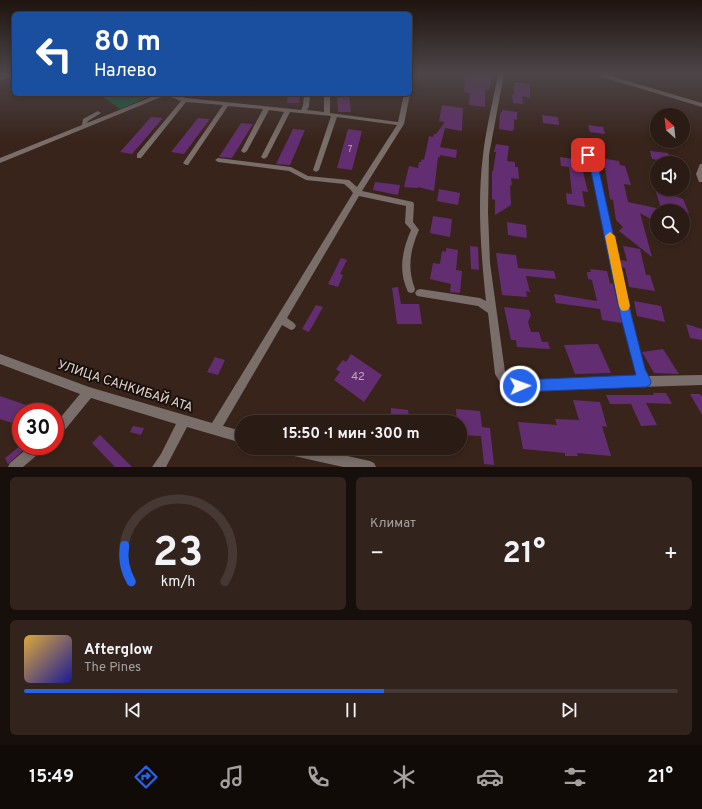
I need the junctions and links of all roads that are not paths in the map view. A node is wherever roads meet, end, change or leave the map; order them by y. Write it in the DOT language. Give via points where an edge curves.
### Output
graph roads {
  1 [pos="161,96"];
  2 [pos="172,96"];
  3 [pos="307,96"];
  4 [pos="327,96"];
  5 [pos="407,96"];
  6 [pos="497,96"];
  7 [pos="669,96"];
  8 [pos="185,100"];
  9 [pos="226,105"];
  10 [pos="702,106"];
  11 [pos="267,108"];
  12 [pos="288,110"];
  13 [pos="303,112"];
  14 [pos="98,113"];
  15 [pos="330,115"];
  16 [pos="400,124"];
  17 [pos="85,126"];
  18 [pos="244,150"];
  19 [pos="588,155"];
  20 [pos="140,156"];
  21 [pos="264,157"];
  22 [pos="218,160"];
  23 [pos="0,161"];
  24 [pos="186,164"];
  25 [pos="702,166"];
  26 [pos="316,170"];
  27 [pos="702,180"];
  28 [pos="357,193"];
  29 [pos="492,311"];
  30 [pos="281,319"];
  31 [pos="291,326"];
  32 [pos="0,359"];
  33 [pos="702,380"];
  34 [pos="646,381"];
  35 [pos="89,392"];
  36 [pos="184,421"];
  37 [pos="64,422"];
  38 [pos="215,429"];
  39 [pos="235,434"];
  40 [pos="28,455"];
  41 [pos="316,455"];
  42 [pos="14,467"];
  43 [pos="158,467"];
  44 [pos="370,467"];
  1 -- 17 [label="street"];
  2 -- 8 [label="street"];
  3 -- 13 [label="street"];
  4 -- 15 [label="street"];
  5 -- 16 [label="street"];
  6 -- 29 [label="street" via="484,180 486,256"];
  7 -- 10 [label="street"];
  8 -- 9 [label="street"];
  8 -- 20 [label="street"];
  9 -- 11 [label="street"];
  9 -- 24 [label="street"];
  11 -- 12 [label="street"];
  11 -- 18 [label="street"];
  12 -- 13 [label="street"];
  12 -- 21 [label="street"];
  13 -- 15 [label="street"];
  14 -- 17 [label="street" via="86,120"];
  15 -- 16 [label="street"];
  15 -- 26 [label="street"];
  16 -- 28 [label="street"];
  17 -- 23 [label="street"];
  19 -- 34 [label="street" via="594,166 640,370"];
  22 -- 28 [label="street" via="291,169 306,178 346,182"];
  25 -- 27 [label="street" via="699,174"];
  28 -- 29 [label="street" via="410,204 409,223 416,230 408,246 406,279 416,291 480,302"];
  28 -- 30 [label="street"];
  29 -- 34 [label="street" via="499,370 506,382 520,386"];
  30 -- 31 [label="street"];
  30 -- 38 [label="street"];
  32 -- 35 [label="street, УЛИЦА САНКИБАЙ АТА"];
  33 -- 34 [label="street"];
  35 -- 36 [label="street, УЛИЦА САНКИБАЙ АТА"];
  35 -- 37 [label="street"];
  36 -- 38 [label="street, УЛИЦА САНКИБАЙ АТА"];
  36 -- 43 [label="street"];
  38 -- 39 [label="street, УЛИЦА САНКИБАЙ АТА"];
  40 -- 42 [label="street"];
  41 -- 44 [label="street"];
}
